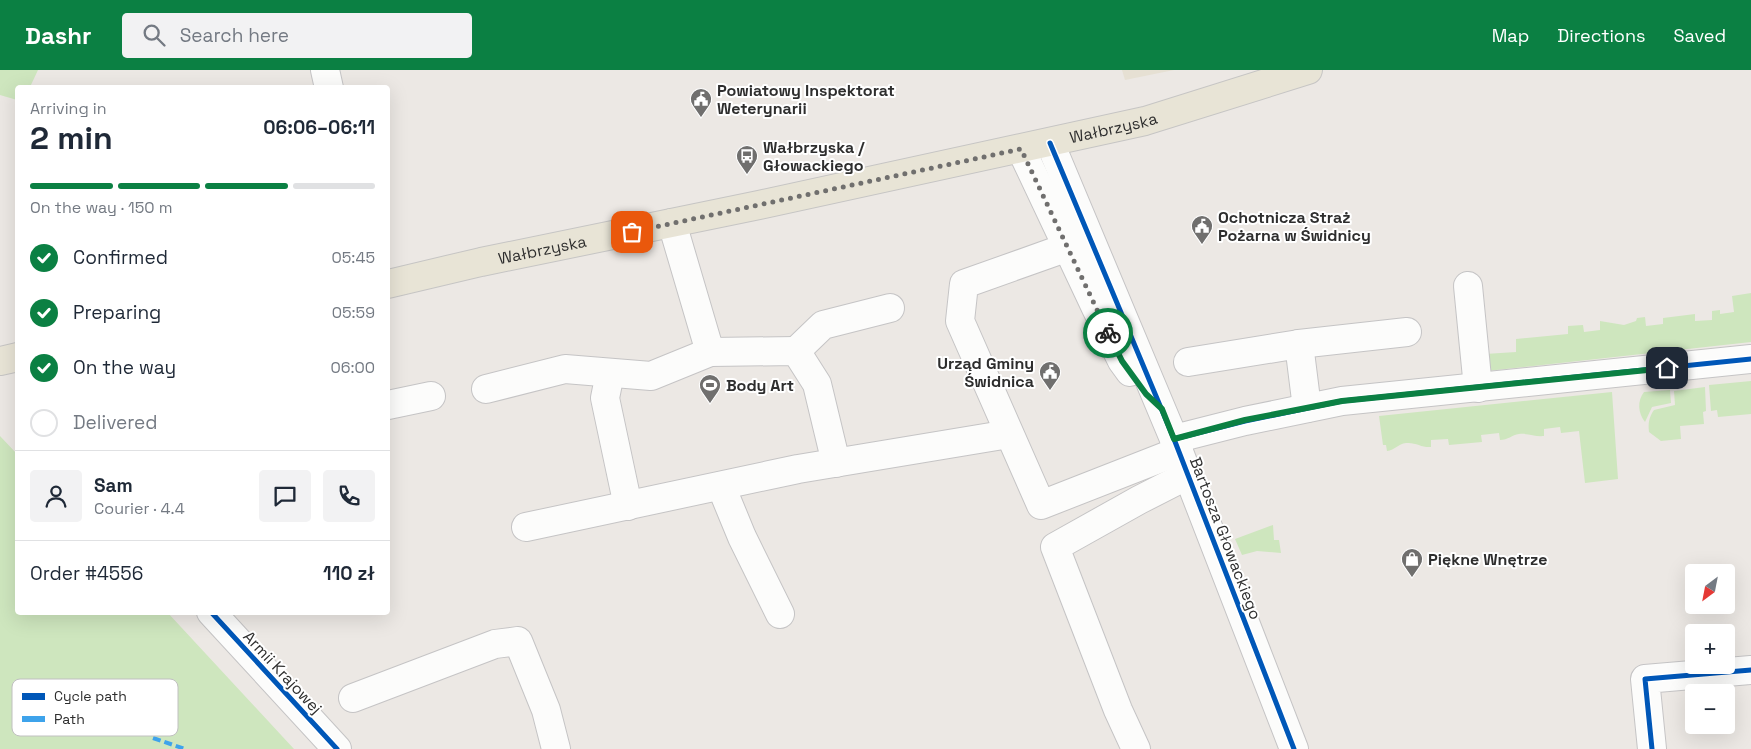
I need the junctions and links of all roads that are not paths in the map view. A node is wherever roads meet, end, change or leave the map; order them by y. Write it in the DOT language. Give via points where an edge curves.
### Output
graph roads {
  1 [pos="325,70"];
  2 [pos="1308,70"];
  3 [pos="328,85"];
  4 [pos="1050,143"];
  5 [pos="1021,149"];
  6 [pos="672,223"];
  7 [pos="1068,247"];
  8 [pos="390,284"];
  9 [pos="1468,286"];
  10 [pos="890,308"];
  11 [pos="1407,332"];
  12 [pos="1299,344"];
  13 [pos="796,351"];
  14 [pos="710,352"];
  15 [pos="15,358"];
  16 [pos="1751,359"];
  17 [pos="0,362"];
  18 [pos="1188,362"];
  19 [pos="610,373"];
  20 [pos="1478,388"];
  21 [pos="486,389"];
  22 [pos="431,396"];
  23 [pos="390,405"];
  24 [pos="1307,408"];
  25 [pos="1162,409"];
  26 [pos="1009,434"];
  27 [pos="1180,455"];
  28 [pos="836,464"];
  29 [pos="721,486"];
  30 [pos="628,506"];
  31 [pos="526,527"];
  32 [pos="780,614"];
  33 [pos="214,615"];
  34 [pos="1751,670"];
  35 [pos="353,698"];
  36 [pos="337,749"];
  37 [pos="556,749"];
  38 [pos="1136,749"];
  39 [pos="1294,749"];
  40 [pos="1652,749"];
  1 -- 3 [label="street"];
  2 -- 4 [label="main road, Wałbrzyska" via="1145,121"];
  4 -- 5 [label="main road, Wałbrzyska"];
  4 -- 25 [label="street, Bartosza Głowackiego"];
  5 -- 6 [label="main road, Wałbrzyska"];
  5 -- 7 [label="street, Bartosza Głowackiego"];
  6 -- 8 [label="main road, Wałbrzyska"];
  6 -- 14 [label="street"];
  7 -- 25 [label="street, Bartosza Głowackiego" via="1122,361 1146,394"];
  7 -- 26 [label="street" via="964,284 960,321"];
  9 -- 20 [label="street"];
  10 -- 13 [label="street" via="822,325"];
  11 -- 12 [label="street"];
  12 -- 18 [label="street"];
  12 -- 24 [label="street"];
  13 -- 14 [label="street"];
  13 -- 28 [label="street" via="817,384"];
  14 -- 19 [label="street" via="651,376"];
  15 -- 17 [label="main road"];
  16 -- 20 [label="street"];
  19 -- 21 [label="street" via="564,369"];
  19 -- 30 [label="street" via="605,398"];
  20 -- 24 [label="street" via="1342,401"];
  22 -- 23 [label="street"];
  24 -- 27 [label="street" via="1245,420"];
  25 -- 27 [label="street, Bartosza Głowackiego"];
  26 -- 27 [label="street" via="1041,505"];
  26 -- 28 [label="street"];
  27 -- 38 [label="street" via="1139,500 1055,548"];
  27 -- 39 [label="street, Bartosza Głowackiego"];
  28 -- 29 [label="street"];
  29 -- 30 [label="street"];
  29 -- 32 [label="street"];
  30 -- 31 [label="street"];
  33 -- 36 [label="street, Armii Krajowej"];
  34 -- 40 [label="street" via="1645,679"];
  35 -- 37 [label="street" via="494,644 518,641 546,710"];
}
